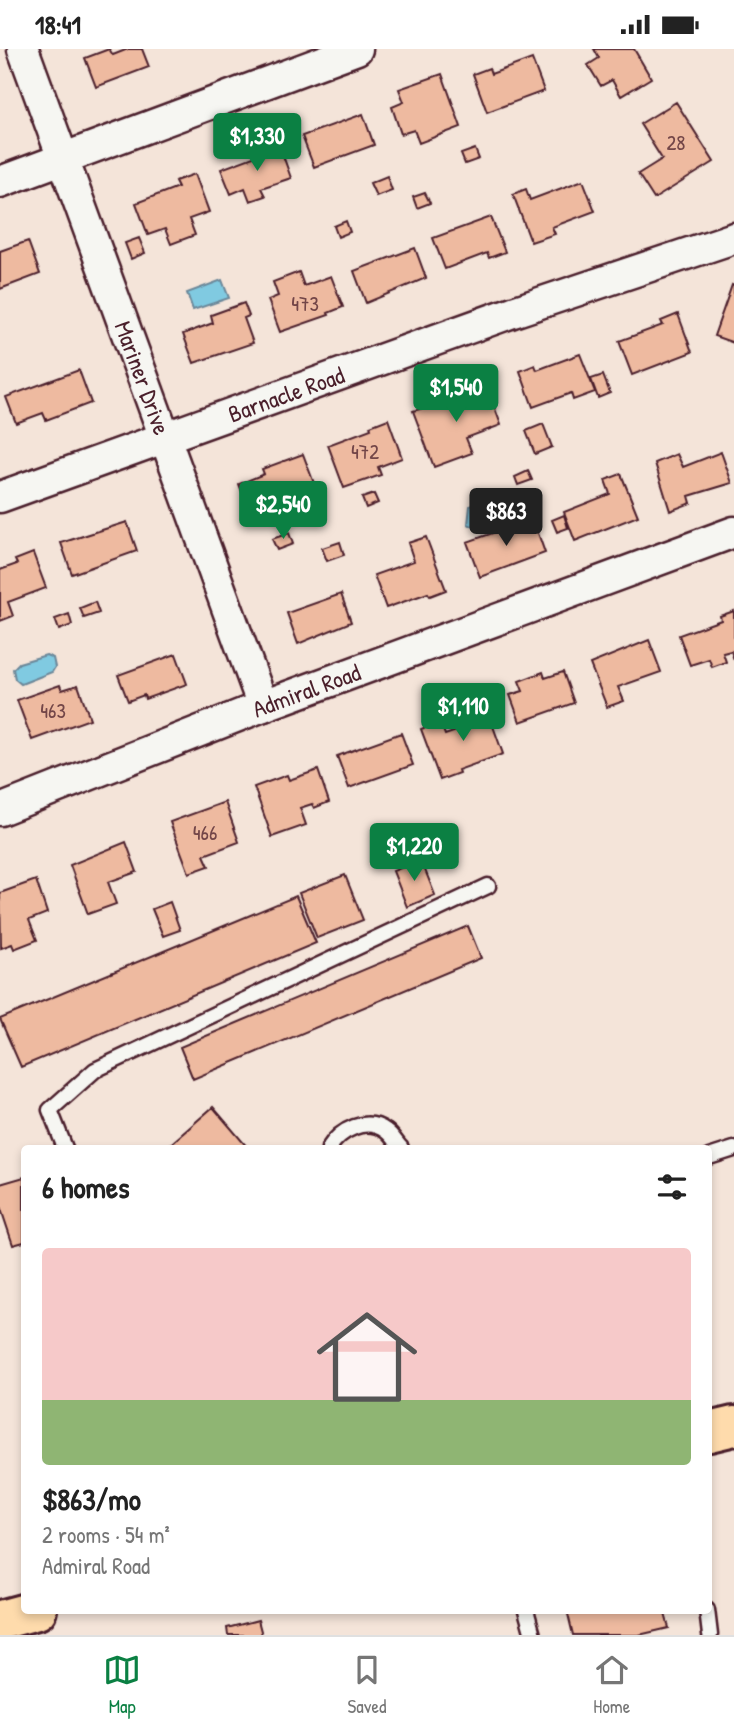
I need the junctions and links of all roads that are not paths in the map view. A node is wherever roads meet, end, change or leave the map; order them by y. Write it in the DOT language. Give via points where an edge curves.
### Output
graph roads {
  1 [pos="23,49"];
  2 [pos="357,49"];
  3 [pos="65,157"];
  4 [pos="0,182"];
  5 [pos="734,238"];
  6 [pos="166,439"];
  7 [pos="0,497"];
  8 [pos="734,532"];
  9 [pos="263,706"];
  10 [pos="0,810"];
  11 [pos="488,886"];
  12 [pos="64,1145"];
  13 [pos="331,1145"];
  14 [pos="398,1145"];
  15 [pos="734,1149"];
  16 [pos="712,1156"];
  17 [pos="22,1614"];
  18 [pos="527,1614"];
  19 [pos="707,1614"];
  20 [pos="0,1620"];
  21 [pos="533,1635"];
  22 [pos="710,1635"];
  1 -- 3 [label="street, Mariner Drive"];
  2 -- 3 [label="street"];
  3 -- 4 [label="street"];
  3 -- 6 [label="street, Mariner Drive"];
  5 -- 6 [label="street, Barnacle Road" via="513,312"];
  6 -- 7 [label="street, Barnacle Road"];
  6 -- 9 [label="street, Mariner Drive"];
  8 -- 9 [label="street, Admiral Road"];
  9 -- 10 [label="street, Admiral Road"];
  11 -- 12 [label="lane" via="95,1070 50,1110"];
  13 -- 14 [label="lane" via="337,1135 360,1124 385,1130"];
  15 -- 16 [label="lane"];
  17 -- 20 [label="highway"];
  18 -- 21 [label="lane"];
  19 -- 22 [label="lane"];
}
